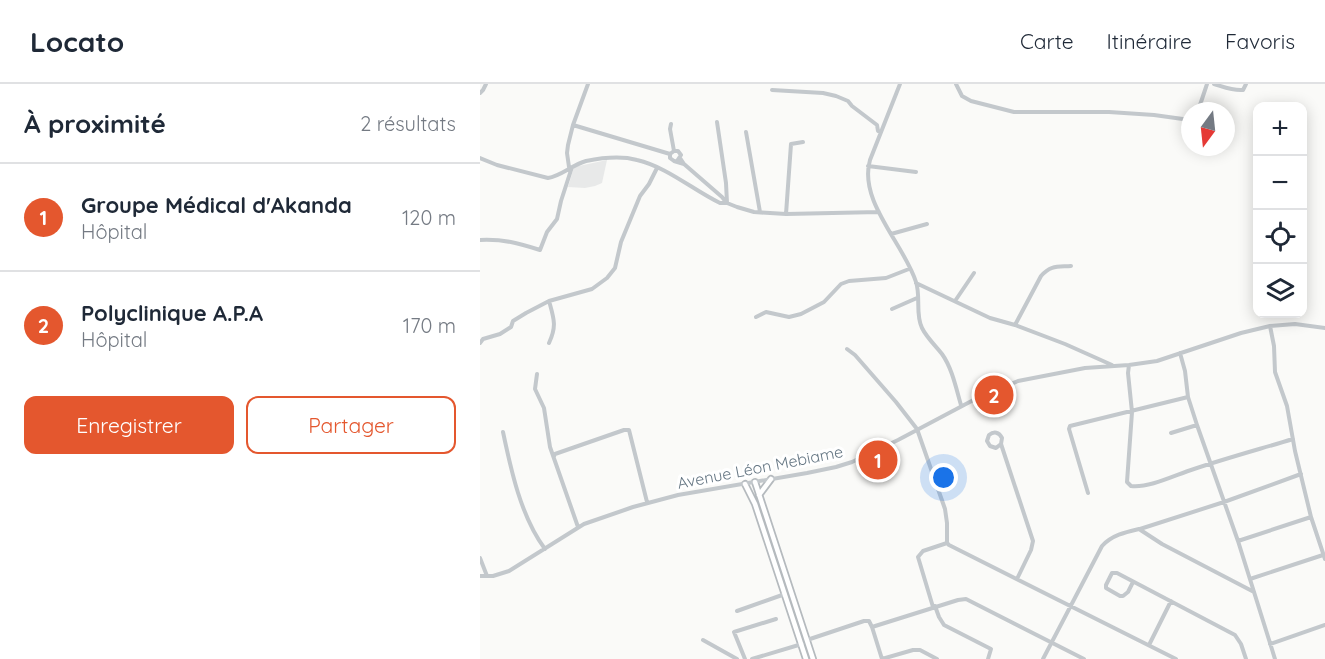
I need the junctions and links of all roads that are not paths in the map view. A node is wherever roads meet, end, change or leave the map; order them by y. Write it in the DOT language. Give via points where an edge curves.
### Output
graph roads {
  1 [pos="486,84"];
  2 [pos="588,84"];
  3 [pos="900,84"];
  4 [pos="956,84"];
  5 [pos="1207,84"];
  6 [pos="1214,84"];
  7 [pos="1246,84"];
  8 [pos="772,90"];
  9 [pos="480,93"];
  10 [pos="1201,102"];
  11 [pos="1181,119"];
  12 [pos="717,122"];
  13 [pos="671,124"];
  14 [pos="573,125"];
  15 [pos="746,132"];
  16 [pos="880,132"];
  17 [pos="803,142"];
  18 [pos="672,152"];
  19 [pos="480,158"];
  20 [pos="679,159"];
  21 [pos="868,166"];
  22 [pos="571,167"];
  23 [pos="657,168"];
  24 [pos="916,172"];
  25 [pos="727,202"];
  26 [pos="760,212"];
  27 [pos="879,212"];
  28 [pos="786,214"];
  29 [pos="927,224"];
  30 [pos="891,234"];
  31 [pos="480,240"];
  32 [pos="1071,266"];
  33 [pos="909,269"];
  34 [pos="974,273"];
  35 [pos="916,283"];
  36 [pos="917,298"];
  37 [pos="549,301"];
  38 [pos="955,301"];
  39 [pos="892,309"];
  40 [pos="756,317"];
  41 [pos="1015,325"];
  42 [pos="1270,326"];
  43 [pos="1325,328"];
  44 [pos="480,343"];
  45 [pos="549,344"];
  46 [pos="847,349"];
  47 [pos="1180,353"];
  48 [pos="1112,365"];
  49 [pos="1129,365"];
  50 [pos="537,374"];
  51 [pos="1188,398"];
  52 [pos="961,405"];
  53 [pos="1132,412"];
  54 [pos="1197,425"];
  55 [pos="917,429"];
  56 [pos="503,432"];
  57 [pos="1171,433"];
  58 [pos="1293,439"];
  59 [pos="1001,444"];
  60 [pos="554,457"];
  61 [pos="1212,463"];
  62 [pos="1301,474"];
  63 [pos="771,479"];
  64 [pos="755,482"];
  65 [pos="745,484"];
  66 [pos="1088,493"];
  67 [pos="759,495"];
  68 [pos="647,502"];
  69 [pos="1224,502"];
  70 [pos="1311,517"];
  71 [pos="578,527"];
  72 [pos="1139,529"];
  73 [pos="1238,541"];
  74 [pos="947,543"];
  75 [pos="545,549"];
  76 [pos="1324,557"];
  77 [pos="480,558"];
  78 [pos="480,576"];
  79 [pos="487,576"];
  80 [pos="1017,579"];
  81 [pos="1250,579"];
  82 [pos="1133,582"];
  83 [pos="1254,592"];
  84 [pos="785,594"];
  85 [pos="1171,601"];
  86 [pos="934,607"];
  87 [pos="1071,607"];
  88 [pos="737,611"];
  89 [pos="776,619"];
  90 [pos="1325,625"];
  91 [pos="872,627"];
  92 [pos="703,640"];
  93 [pos="807,640"];
  94 [pos="1051,642"];
  95 [pos="802,644"];
  96 [pos="1270,644"];
  97 [pos="1149,645"];
  98 [pos="1073,657"];
  99 [pos="737,659"];
  100 [pos="745,659"];
  101 [pos="752,659"];
  102 [pos="806,659"];
  103 [pos="813,659"];
  104 [pos="937,659"];
  105 [pos="988,659"];
  106 [pos="1043,659"];
  107 [pos="1084,659"];
  108 [pos="1176,659"];
  109 [pos="1246,659"];
  110 [pos="1275,659"];
  1 -- 9 [label="street"];
  2 -- 14 [label="street"];
  3 -- 16 [label="street"];
  4 -- 11 [label="street" via="962,96 971,101 1014,112 1109,112"];
  5 -- 10 [label="street"];
  6 -- 7 [label="street" via="1231,90 1243,90"];
  8 -- 16 [label="street" via="823,93 848,101"];
  12 -- 25 [label="street"];
  13 -- 18 [label="street"];
  14 -- 18 [label="street"];
  14 -- 22 [label="street" via="567,153"];
  15 -- 26 [label="street"];
  16 -- 21 [label="street"];
  17 -- 28 [label="street" via="791,144"];
  18 -- 20 [label="street" via="680,153"];
  18 -- 20 [label="street" via="670,158"];
  19 -- 22 [label="street" via="548,178"];
  20 -- 25 [label="street"];
  21 -- 24 [label="street"];
  21 -- 27 [label="street" via="868,185"];
  22 -- 23 [label="street" via="589,161 627,158"];
  22 -- 31 [label="street" via="557,219 540,250 511,241"];
  23 -- 25 [label="street" via="711,199"];
  23 -- 37 [label="street" via="640,196 613,272 592,289"];
  25 -- 26 [label="street"];
  26 -- 28 [label="street"];
  27 -- 28 [label="street"];
  27 -- 30 [label="street"];
  29 -- 30 [label="street"];
  30 -- 33 [label="street"];
  32 -- 41 [label="street" via="1052,267 1041,276"];
  33 -- 35 [label="street"];
  33 -- 40 [label="street" via="886,278 849,280 824,302 801,314 789,317 766,312"];
  34 -- 38 [label="street"];
  35 -- 36 [label="street"];
  35 -- 38 [label="street"];
  36 -- 39 [label="street"];
  36 -- 52 [label="street" via="921,326 948,364"];
  37 -- 44 [label="street"];
  37 -- 45 [label="street" via="555,331"];
  38 -- 41 [label="street"];
  41 -- 48 [label="street"];
  42 -- 43 [label="street, Avenue Léon Mebiame"];
  42 -- 47 [label="street, Avenue Léon Mebiame"];
  42 -- 58 [label="street" via="1276,375"];
  46 -- 55 [label="street"];
  47 -- 49 [label="street, Avenue Léon Mebiame"];
  47 -- 51 [label="street"];
  48 -- 49 [label="street, Avenue Léon Mebiame"];
  48 -- 52 [label="street, Avenue Léon Mebiame" via="1018,381"];
  49 -- 53 [label="street"];
  50 -- 60 [label="street" via="535,389 544,408"];
  51 -- 53 [label="street"];
  51 -- 54 [label="street"];
  52 -- 55 [label="street, Avenue Léon Mebiame"];
  53 -- 61 [label="street" via="1129,485 1160,481"];
  53 -- 66 [label="street" via="1070,427"];
  54 -- 57 [label="street"];
  54 -- 61 [label="street"];
  55 -- 63 [label="street, Avenue Léon Mebiame" via="845,464"];
  55 -- 74 [label="street" via="945,509"];
  56 -- 75 [label="street" via="520,498"];
  58 -- 61 [label="street"];
  58 -- 62 [label="street"];
  59 -- 59 [label="street" via="1001,435 989,435 990,446 996,448"];
  59 -- 80 [label="street" via="1034,544"];
  60 -- 68 [label="street" via="629,430"];
  60 -- 71 [label="street"];
  61 -- 69 [label="street"];
  62 -- 69 [label="street"];
  62 -- 70 [label="street"];
  63 -- 64 [label="street, Avenue Léon Mebiame"];
  63 -- 67 [label="main road"];
  64 -- 65 [label="street, Avenue Léon Mebiame"];
  64 -- 67 [label="main road"];
  65 -- 68 [label="street, Avenue Léon Mebiame"];
  65 -- 84 [label="main road"];
  67 -- 93 [label="main road"];
  68 -- 71 [label="street, Avenue Léon Mebiame"];
  69 -- 72 [label="street"];
  69 -- 73 [label="street"];
  70 -- 73 [label="street"];
  70 -- 76 [label="street"];
  71 -- 75 [label="street, Avenue Léon Mebiame"];
  72 -- 83 [label="street"];
  72 -- 87 [label="street" via="1105,542"];
  73 -- 81 [label="street"];
  74 -- 80 [label="street"];
  74 -- 86 [label="street" via="918,556"];
  75 -- 79 [label="street, Avenue Léon Mebiame" via="509,571"];
  76 -- 81 [label="street"];
  77 -- 79 [label="street"];
  78 -- 79 [label="street, Avenue Léon Mebiame"];
  80 -- 87 [label="street"];
  81 -- 83 [label="street"];
  82 -- 82 [label="street" via="1112,573 1106,588 1123,596"];
  82 -- 85 [label="street"];
  83 -- 96 [label="street"];
  84 -- 88 [label="street"];
  84 -- 95 [label="main road"];
  85 -- 97 [label="street"];
  85 -- 109 [label="street" via="1236,634"];
  86 -- 91 [label="street"];
  86 -- 94 [label="street" via="966,599"];
  86 -- 105 [label="street" via="944,625 991,649"];
  87 -- 94 [label="street"];
  87 -- 97 [label="street"];
  89 -- 100 [label="street" via="734,632"];
  90 -- 96 [label="street"];
  91 -- 93 [label="street" via="864,621"];
  91 -- 104 [label="street" via="882,659 913,650"];
  92 -- 99 [label="street"];
  93 -- 103 [label="main road"];
  94 -- 98 [label="street"];
  94 -- 106 [label="street"];
  95 -- 101 [label="street"];
  95 -- 102 [label="main road"];
  96 -- 110 [label="street"];
  97 -- 108 [label="street"];
  98 -- 107 [label="street"];
}
